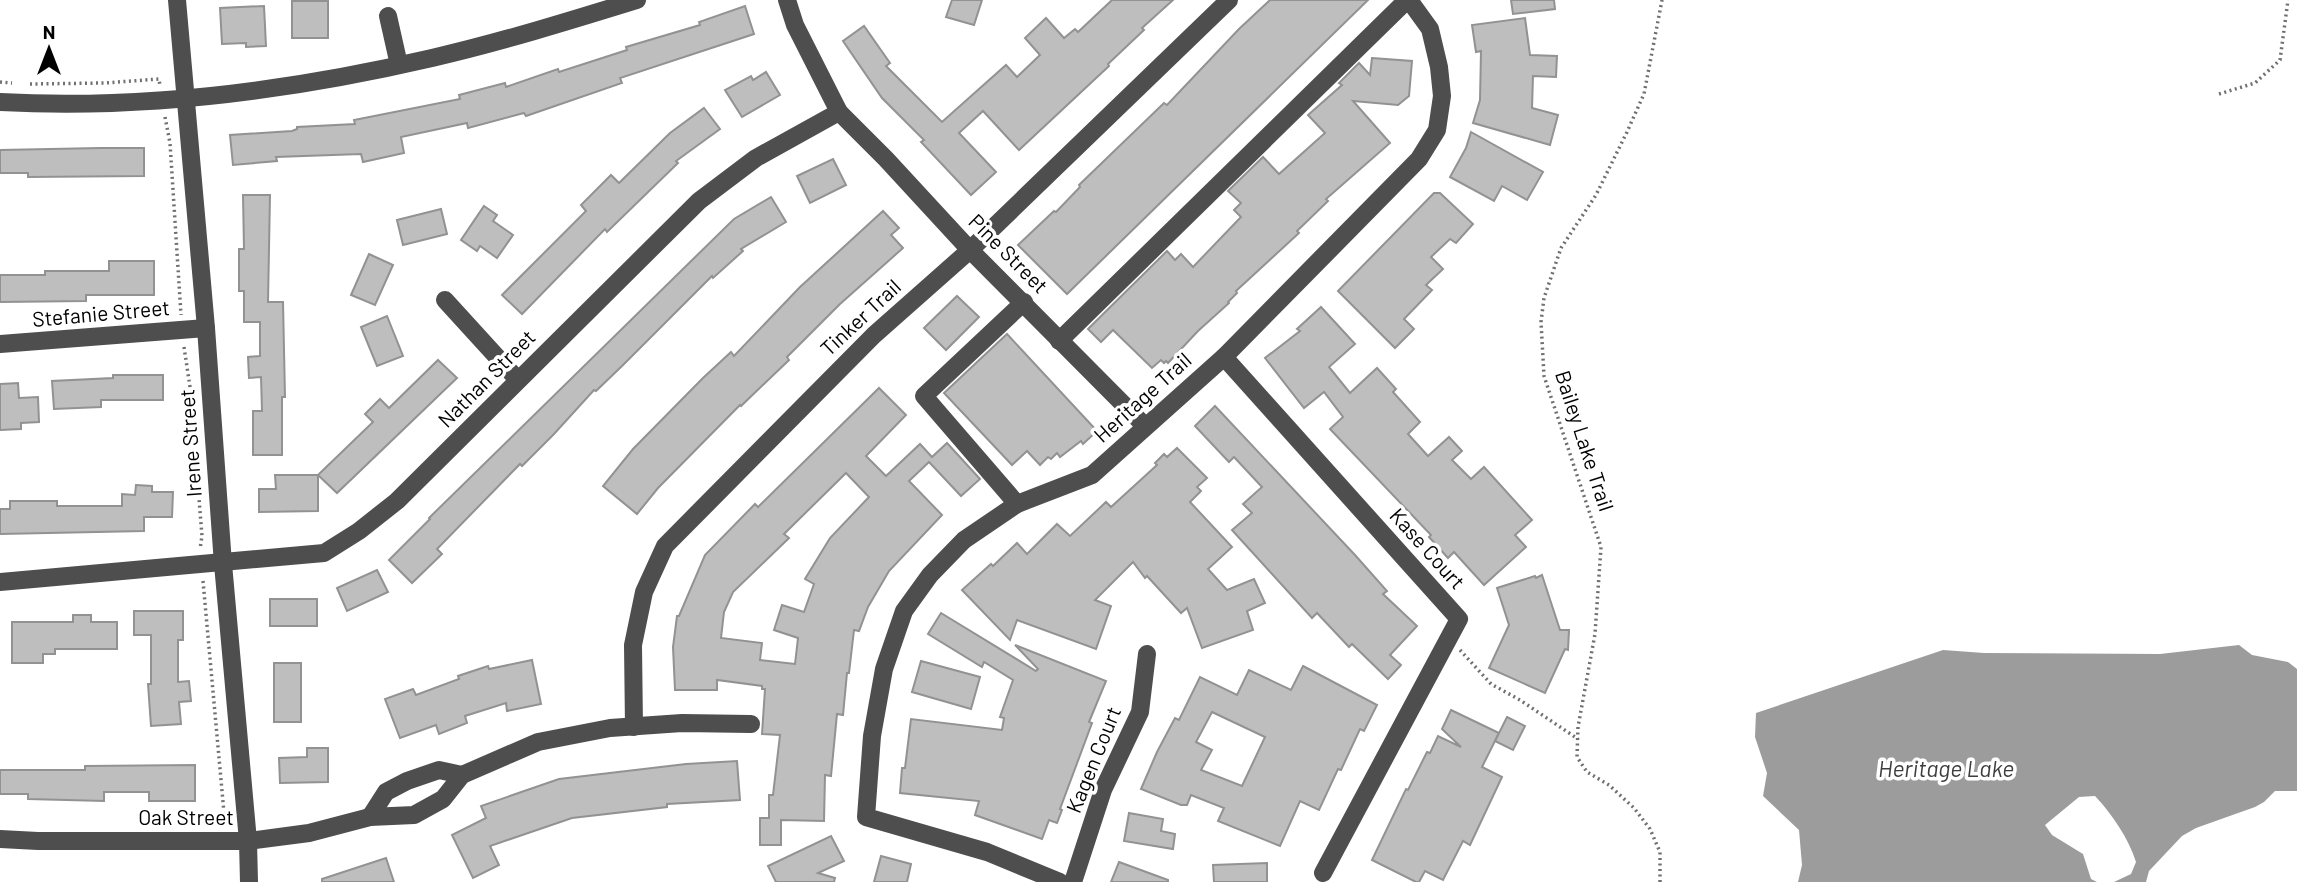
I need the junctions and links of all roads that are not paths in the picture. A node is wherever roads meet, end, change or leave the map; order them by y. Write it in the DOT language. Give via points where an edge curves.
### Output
graph roads {
  1 [pos="177,0"];
  2 [pos="637,0"];
  3 [pos="787,0"];
  4 [pos="1229,0"];
  5 [pos="1408,0"];
  6 [pos="388,16"];
  7 [pos="399,65"];
  8 [pos="185,96"];
  9 [pos="0,102"];
  10 [pos="839,112"];
  11 [pos="970,250"];
  12 [pos="445,300"];
  13 [pos="1024,302"];
  14 [pos="206,328"];
  15 [pos="1059,341"];
  16 [pos="0,344"];
  17 [pos="1224,357"];
  18 [pos="517,380"];
  19 [pos="1145,426"];
  20 [pos="1017,504"];
  21 [pos="223,564"];
  22 [pos="0,582"];
  23 [pos="1147,654"];
  24 [pos="751,724"];
  25 [pos="634,727"];
  26 [pos="462,775"];
  27 [pos="370,817"];
  28 [pos="0,839"];
  29 [pos="248,841"];
  30 [pos="1323,873"];
  31 [pos="249,882"];
  32 [pos="1060,882"];
  33 [pos="1073,882"];
  1 -- 8 [label="street, Irene Street"];
  2 -- 7 [label="street"];
  3 -- 10 [label="street"];
  4 -- 11 [label="street, Tinker Trail"];
  5 -- 15 [label="street"];
  5 -- 17 [label="street, Heritage Trail" via="1430,29 1439,66 1442,96 1437,130 1419,159"];
  6 -- 7 [label="street"];
  7 -- 8 [label="street" via="321,81"];
  8 -- 9 [label="street"];
  8 -- 14 [label="street, Irene Street"];
  10 -- 11 [label="street, Pine Street"];
  10 -- 18 [label="street, Nathan Street" via="756,158 699,201"];
  11 -- 13 [label="street, Pine Street"];
  11 -- 25 [label="street, Tinker Trail" via="874,334 665,546 644,592 633,645"];
  12 -- 18 [label="street"];
  13 -- 15 [label="street, Pine Street"];
  13 -- 20 [label="street" via="924,396"];
  14 -- 16 [label="street, Stefanie Street"];
  14 -- 21 [label="street, Irene Street"];
  15 -- 19 [label="street, Pine Street"];
  17 -- 19 [label="street, Heritage Trail"];
  17 -- 30 [label="street, Kase Court" via="1459,619"];
  18 -- 21 [label="street, Nathan Street" via="397,501 324,553"];
  19 -- 20 [label="street, Heritage Trail" via="1092,475"];
  20 -- 32 [label="street, Heritage Trail" via="964,540 904,611 884,669 872,736 866,817 987,852"];
  21 -- 22 [label="street, Nathan Street" via="201,558"];
  21 -- 29 [label="street, Irene Street"];
  23 -- 33 [label="street, Kagen Court" via="1140,712 1103,790"];
  24 -- 25 [label="street, Oak Street"];
  25 -- 26 [label="street, Oak Street" via="538,742"];
  26 -- 27 [label="street, Oak Street" via="443,799 414,815"];
  26 -- 27 [label="street, Oak Street" via="439,770 407,781 386,792"];
  27 -- 29 [label="street, Oak Street" via="309,833"];
  28 -- 29 [label="street, Oak Street"];
  29 -- 31 [label="street, Irene Street"];
}
